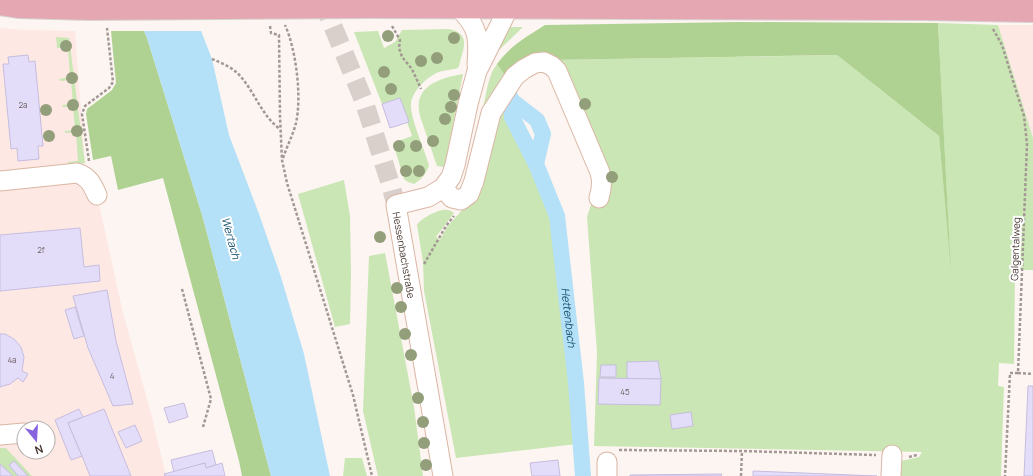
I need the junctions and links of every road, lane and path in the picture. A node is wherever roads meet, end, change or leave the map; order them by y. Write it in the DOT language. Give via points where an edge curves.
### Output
graph roads {
  1 [pos="0,4"];
  2 [pos="458,7"];
  3 [pos="509,7"];
  4 [pos="1033,11"];
  5 [pos="282,18"];
  6 [pos="270,23"];
  7 [pos="391,24"];
  8 [pos="107,27"];
  9 [pos="992,27"];
  10 [pos="212,59"];
  11 [pos="477,71"];
  12 [pos="421,89"];
  13 [pos="280,129"];
  14 [pos="282,160"];
  15 [pos="6,176"];
  16 [pos="85,176"];
  17 [pos="443,188"];
  18 [pos="97,195"];
  19 [pos="599,198"];
  20 [pos="439,237"];
  21 [pos="420,270"];
  22 [pos="182,289"];
  23 [pos="1018,373"];
  24 [pos="1033,374"];
  25 [pos="203,428"];
  26 [pos="16,434"];
  27 [pos="0,435"];
  28 [pos="742,450"];
  29 [pos="892,455"];
  30 [pos="607,469"];
  31 [pos="372,476"];
  32 [pos="443,476"];
  33 [pos="741,476"];
  34 [pos="891,476"];
  35 [pos="1005,476"];
  1 -- 2 [label="main road, bridge" via="89,9"];
  2 -- 3 [label="main road"];
  2 -- 11 [label="street" via="472,22 477,36"];
  3 -- 4 [label="main road"];
  3 -- 11 [label="street"];
  5 -- 14 [label="path" via="293,47 298,106 296,123"];
  6 -- 13 [label="path" via="270,33 279,35"];
  7 -- 12 [label="path" via="400,40 402,57 412,69"];
  8 -- 16 [label="path" via="113,82 83,110 89,165"];
  9 -- 23 [label="path, Galgentalweg" via="1002,45 1024,116 1027,144"];
  10 -- 13 [label="path" via="240,76 272,123"];
  11 -- 17 [label="street" via="455,165 451,177"];
  13 -- 14 [label="path"];
  14 -- 31 [label="path" via="352,395"];
  15 -- 16 [label="street" via="62,168"];
  16 -- 18 [label="street" via="91,181"];
  17 -- 19 [label="street" via="452,198 461,200 469,194 491,113 515,76 535,63 544,62 557,71 602,177"];
  17 -- 32 [label="street, Hessenbachstraße" via="428,197 396,205"];
  20 -- 21 [label="path"];
  22 -- 25 [label="path" via="211,399"];
  23 -- 24 [label="path"];
  23 -- 35 [label="path" via="1010,373"];
  26 -- 27 [label="street"];
  28 -- 29 [label="path"];
  28 -- 30 [label="path" via="615,450"];
  28 -- 33 [label="path"];
  29 -- 34 [label="street"];
}
